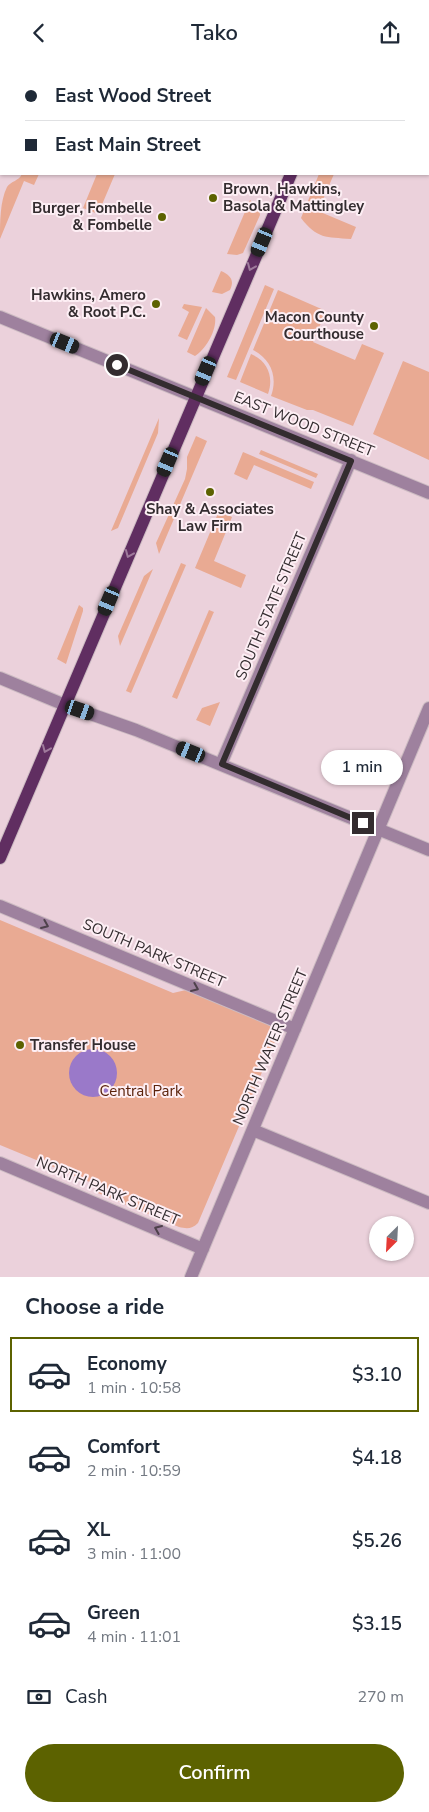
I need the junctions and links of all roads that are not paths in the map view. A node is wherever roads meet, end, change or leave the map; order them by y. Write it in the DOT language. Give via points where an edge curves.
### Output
graph roads {
  1 [pos="290,175"];
  2 [pos="0,317"];
  3 [pos="196,396"];
  4 [pos="351,461"];
  5 [pos="429,493"];
  6 [pos="0,678"];
  7 [pos="65,705"];
  8 [pos="429,708"];
  9 [pos="222,764"];
  10 [pos="378,829"];
  11 [pos="429,850"];
  12 [pos="0,858"];
  13 [pos="0,906"];
  14 [pos="295,1029"];
  15 [pos="253,1130"];
  16 [pos="0,1163"];
  17 [pos="429,1203"];
  18 [pos="203,1249"];
  19 [pos="191,1277"];
  1 -- 3 [label="main road, one-way"];
  2 -- 3 [label="street, EAST WOOD STREET"];
  3 -- 4 [label="street, EAST WOOD STREET"];
  3 -- 7 [label="main road, one-way"];
  4 -- 5 [label="street, EAST WOOD STREET"];
  4 -- 9 [label="street, SOUTH STATE STREET"];
  6 -- 7 [label="street"];
  7 -- 9 [label="street" via="136,729"];
  7 -- 12 [label="main road, one-way"];
  8 -- 10 [label="street, NORTH WATER STREET"];
  9 -- 10 [label="street"];
  10 -- 11 [label="street"];
  10 -- 14 [label="street, NORTH WATER STREET"];
  13 -- 14 [label="street, SOUTH PARK STREET, one-way"];
  14 -- 15 [label="street, NORTH WATER STREET"];
  15 -- 17 [label="street"];
  15 -- 18 [label="street, NORTH WATER STREET"];
  18 -- 16 [label="street, NORTH PARK STREET, one-way"];
  18 -- 19 [label="street, NORTH WATER STREET"];
}
